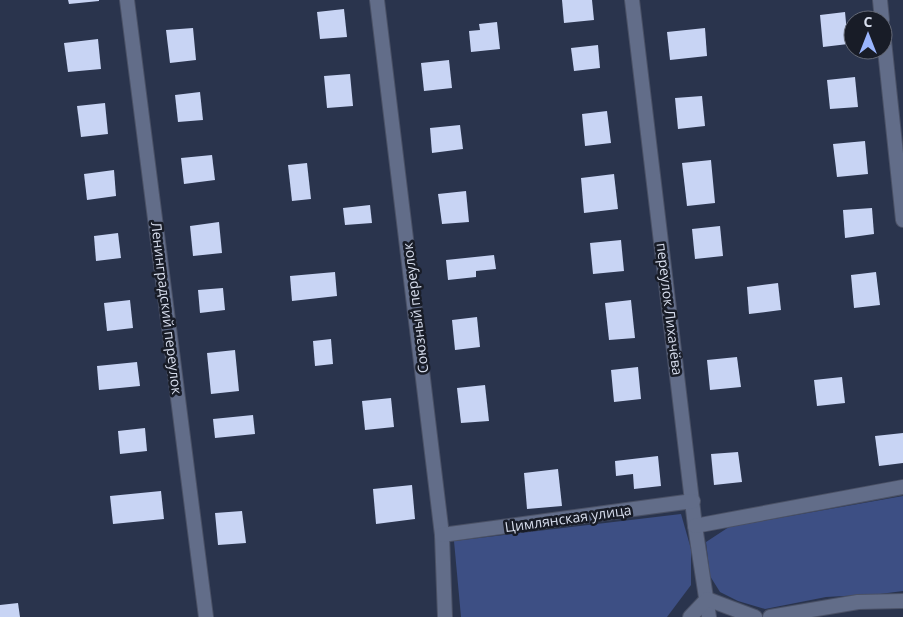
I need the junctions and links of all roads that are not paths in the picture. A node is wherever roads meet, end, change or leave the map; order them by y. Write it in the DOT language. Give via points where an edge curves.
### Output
graph roads {
  1 [pos="127,0"];
  2 [pos="377,0"];
  3 [pos="632,0"];
  4 [pos="886,60"];
  5 [pos="903,220"];
  6 [pos="903,487"];
  7 [pos="693,501"];
  8 [pos="695,526"];
  9 [pos="442,535"];
  10 [pos="707,599"];
  11 [pos="903,600"];
  12 [pos="206,617"];
  13 [pos="445,617"];
  14 [pos="690,617"];
  15 [pos="709,617"];
  16 [pos="755,617"];
  17 [pos="770,617"];
  1 -- 12 [label="street, Ленинградский переулок"];
  2 -- 9 [label="street, Союзный переулок"];
  3 -- 7 [label="street, переулок Лихачёва"];
  4 -- 5 [label="street"];
  6 -- 8 [label="street"];
  7 -- 8 [label="street, переулок Лихачёва"];
  7 -- 9 [label="street, Цимлянская улица"];
  8 -- 10 [label="street, переулок Лихачёва"];
  9 -- 13 [label="street, Союзный переулок"];
  10 -- 14 [label="street"];
  10 -- 15 [label="street, переулок Лихачёва"];
  10 -- 16 [label="street"];
  11 -- 17 [label="street" via="858,602"];
}
